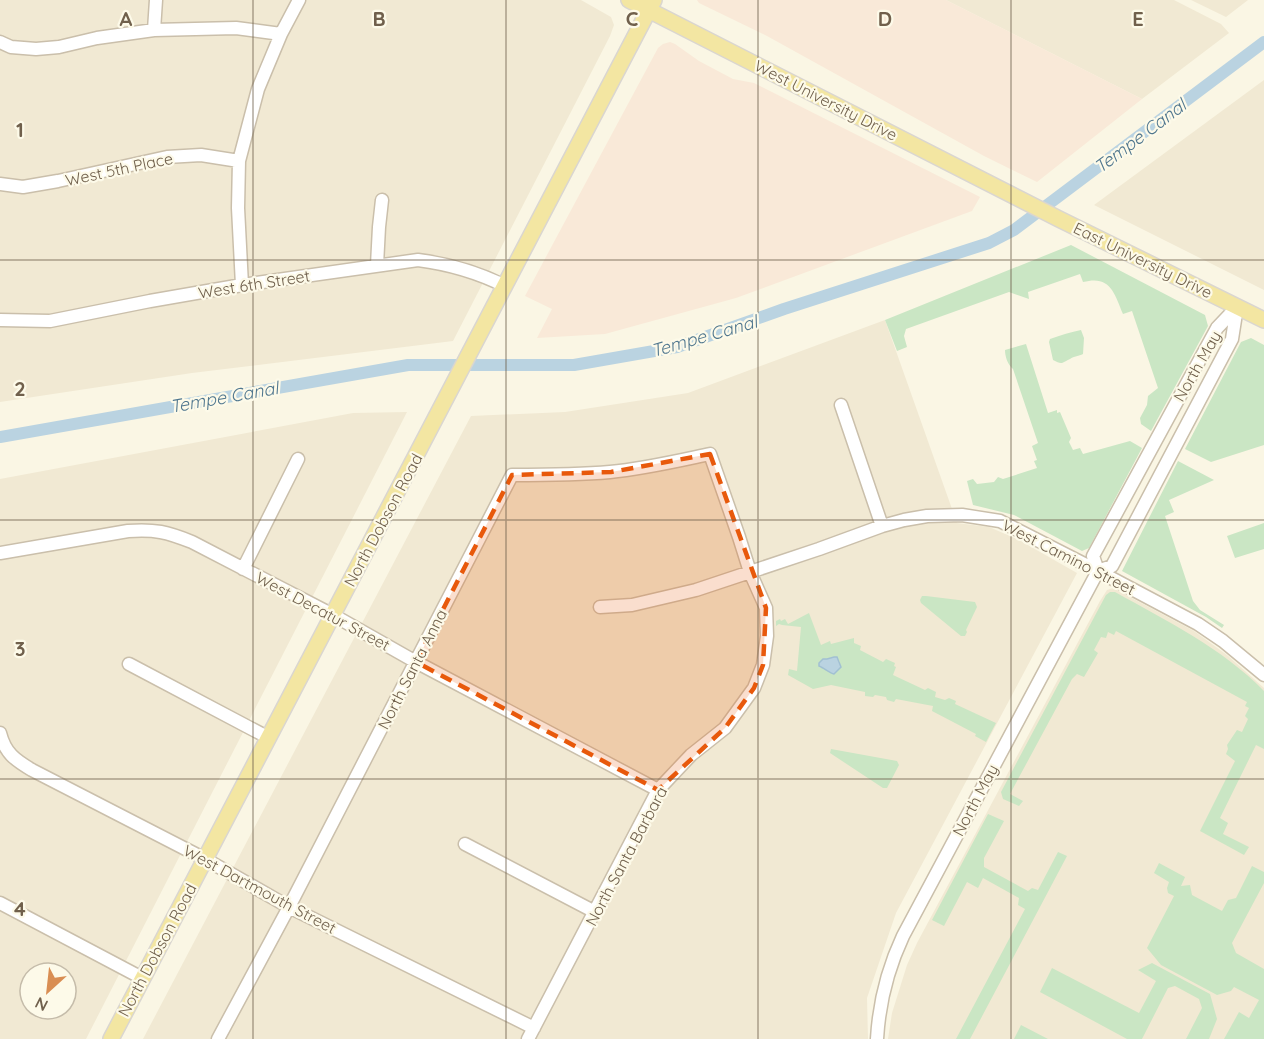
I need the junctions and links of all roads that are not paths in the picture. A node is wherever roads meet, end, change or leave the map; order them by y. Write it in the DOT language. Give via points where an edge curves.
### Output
graph roads {
  1 [pos="156,0"];
  2 [pos="299,0"];
  3 [pos="629,0"];
  4 [pos="651,5"];
  5 [pos="154,30"];
  6 [pos="281,34"];
  7 [pos="0,42"];
  8 [pos="239,161"];
  9 [pos="0,184"];
  10 [pos="382,200"];
  11 [pos="1023,200"];
  12 [pos="377,266"];
  13 [pos="242,285"];
  14 [pos="505,286"];
  15 [pos="1237,307"];
  16 [pos="0,320"];
  17 [pos="1264,320"];
  18 [pos="841,405"];
  19 [pos="710,454"];
  20 [pos="298,459"];
  21 [pos="882,526"];
  22 [pos="0,553"];
  23 [pos="243,568"];
  24 [pos="1098,571"];
  25 [pos="750,572"];
  26 [pos="600,607"];
  27 [pos="333,615"];
  28 [pos="416,662"];
  29 [pos="129,664"];
  30 [pos="1264,675"];
  31 [pos="0,734"];
  32 [pos="268,738"];
  33 [pos="658,790"];
  34 [pos="465,844"];
  35 [pos="205,859"];
  36 [pos="0,903"];
  37 [pos="289,907"];
  38 [pos="595,912"];
  39 [pos="142,978"];
  40 [pos="531,1034"];
  41 [pos="111,1039"];
  42 [pos="218,1039"];
  43 [pos="877,1039"];
  1 -- 5 [label="street"];
  2 -- 6 [label="street"];
  3 -- 4 [label="main road, West University Drive"];
  4 -- 11 [label="main road, West University Drive"];
  4 -- 14 [label="main road, North Dobson Road"];
  5 -- 6 [label="street" via="227,28"];
  5 -- 7 [label="street" via="36,49"];
  6 -- 8 [label="street" via="258,89"];
  8 -- 9 [label="street, West 5th Place" via="201,155 167,157 23,187"];
  8 -- 13 [label="street"];
  10 -- 12 [label="street"];
  11 -- 15 [label="main road, East University Drive"];
  12 -- 13 [label="street, West 6th Street"];
  12 -- 14 [label="street, West 6th Street" via="417,260 438,263"];
  13 -- 16 [label="street, West 6th Street" via="50,321"];
  14 -- 27 [label="main road, North Dobson Road"];
  15 -- 17 [label="main road, East University Drive"];
  15 -- 24 [label="street, North May" via="1232,339 1112,566"];
  15 -- 24 [label="street, North May" via="1217,328 1093,555"];
  18 -- 21 [label="street"];
  19 -- 25 [label="street, North Santa Barbara"];
  19 -- 28 [label="street, North Santa Anna" via="611,472 513,475"];
  20 -- 23 [label="street"];
  21 -- 24 [label="street, West Camino Street" via="927,516 962,515 1000,521"];
  21 -- 25 [label="street, West Camino Street"];
  22 -- 23 [label="street, West Decatur Street" via="144,530 168,532"];
  23 -- 27 [label="street, West Decatur Street"];
  24 -- 30 [label="street, West Camino Street" via="1198,624"];
  24 -- 43 [label="street, North May" via="894,954"];
  25 -- 26 [label="street, West Camino Street" via="664,598"];
  25 -- 33 [label="street, North Santa Barbara" via="766,608 767,636 763,665 754,688 725,728 691,755"];
  27 -- 28 [label="street, West Decatur Street"];
  27 -- 32 [label="main road, North Dobson Road"];
  28 -- 33 [label="street, West Decatur Street"];
  28 -- 37 [label="street, North Santa Anna"];
  29 -- 32 [label="street"];
  31 -- 35 [label="street, West Dartmouth Street" via="17,761"];
  32 -- 35 [label="main road, North Dobson Road"];
  33 -- 38 [label="street, North Santa Barbara"];
  34 -- 38 [label="street"];
  35 -- 37 [label="street, West Dartmouth Street"];
  35 -- 39 [label="main road, North Dobson Road"];
  36 -- 39 [label="street"];
  37 -- 40 [label="street, West Dartmouth Street"];
  37 -- 42 [label="street, North Santa Anna"];
  38 -- 40 [label="street, North Santa Barbara"];
  39 -- 41 [label="main road, North Dobson Road"];
}
